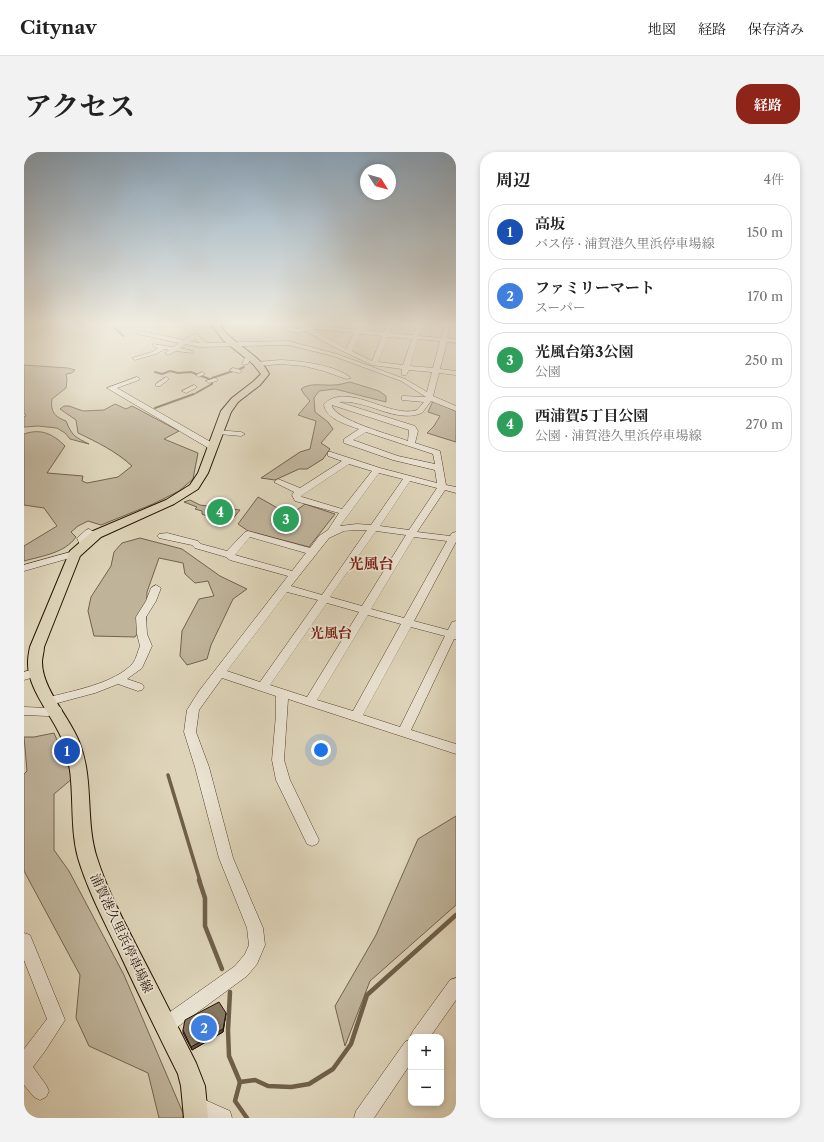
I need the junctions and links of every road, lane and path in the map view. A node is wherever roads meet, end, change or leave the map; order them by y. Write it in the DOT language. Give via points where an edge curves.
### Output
graph roads {
  1 [pos="258,368"];
  2 [pos="319,368"];
  3 [pos="370,368"];
  4 [pos="406,368"];
  5 [pos="437,368"];
  6 [pos="436,371"];
  7 [pos="456,373"];
  8 [pos="348,378"];
  9 [pos="137,380"];
  10 [pos="166,380"];
  11 [pos="402,380"];
  12 [pos="158,384"];
  13 [pos="194,387"];
  14 [pos="186,391"];
  15 [pos="405,398"];
  16 [pos="429,399"];
  17 [pos="331,402"];
  18 [pos="456,409"];
  19 [pos="365,429"];
  20 [pos="219,432"];
  21 [pos="241,434"];
  22 [pos="411,444"];
  23 [pos="213,447"];
  24 [pos="331,454"];
  25 [pos="348,461"];
  26 [pos="439,468"];
  27 [pos="377,470"];
  28 [pos="408,478"];
  29 [pos="278,482"];
  30 [pos="442,487"];
  31 [pos="456,490"];
  32 [pos="301,492"];
  33 [pos="344,512"];
  34 [pos="374,528"];
  35 [pos="331,532"];
  36 [pos="411,534"];
  37 [pos="162,536"];
  38 [pos="455,537"];
  39 [pos="82,544"];
  40 [pos="312,552"];
  41 [pos="229,555"];
  42 [pos="24,568"];
  43 [pos="294,575"];
  44 [pos="156,588"];
  45 [pos="285,588"];
  46 [pos="324,599"];
  47 [pos="366,610"];
  48 [pos="407,622"];
  49 [pos="454,632"];
  50 [pos="219,673"];
  51 [pos="30,674"];
  52 [pos="118,680"];
  53 [pos="138,687"];
  54 [pos="263,687"];
  55 [pos="282,694"];
  56 [pos="310,702"];
  57 [pos="53,705"];
  58 [pos="24,711"];
  59 [pos="356,717"];
  60 [pos="404,732"];
  61 [pos="456,749"];
  62 [pos="312,840"];
  63 [pos="24,940"];
  64 [pos="456,986"];
  65 [pos="166,1026"];
  66 [pos="421,1034"];
  67 [pos="408,1052"];
  68 [pos="24,1063"];
  69 [pos="24,1070"];
  70 [pos="40,1091"];
  71 [pos="196,1111"];
  72 [pos="223,1118"];
  73 [pos="363,1118"];
  1 -- 20 [label="main road" via="265,374 226,411"];
  2 -- 8 [label="street"];
  3 -- 11 [label="street"];
  4 -- 6 [label="street"];
  4 -- 11 [label="street"];
  5 -- 6 [label="street"];
  6 -- 7 [label="street"];
  6 -- 16 [label="street"];
  9 -- 23 [label="street" via="111,388"];
  10 -- 12 [label="street"];
  11 -- 16 [label="street"];
  13 -- 14 [label="street"];
  15 -- 16 [label="street"];
  16 -- 17 [label="street" via="424,409 410,414 350,400"];
  16 -- 18 [label="street"];
  17 -- 19 [label="street" via="328,407 338,418"];
  17 -- 22 [label="street" via="412,428 414,431"];
  19 -- 22 [label="street"];
  19 -- 26 [label="street" via="347,441 396,458"];
  20 -- 21 [label="street"];
  20 -- 23 [label="main road"];
  22 -- 26 [label="street" via="437,453"];
  23 -- 39 [label="main road" via="199,482 194,487 170,502 97,534"];
  24 -- 25 [label="street"];
  25 -- 27 [label="street"];
  25 -- 32 [label="street"];
  26 -- 30 [label="street"];
  27 -- 28 [label="street"];
  27 -- 33 [label="street"];
  28 -- 30 [label="street"];
  28 -- 34 [label="street"];
  29 -- 32 [label="street"];
  30 -- 31 [label="street"];
  30 -- 36 [label="street"];
  32 -- 33 [label="street" via="296,495 298,498"];
  33 -- 35 [label="street"];
  34 -- 35 [label="street" via="351,526"];
  34 -- 36 [label="street"];
  34 -- 46 [label="street"];
  35 -- 40 [label="street"];
  36 -- 38 [label="street"];
  36 -- 47 [label="street"];
  37 -- 41 [label="street" via="195,543"];
  38 -- 48 [label="street"];
  39 -- 42 [label="street"];
  39 -- 51 [label="main road, 浦賀港久里浜停車場線" via="37,647 35,663"];
  40 -- 41 [label="street" via="248,534"];
  40 -- 43 [label="street"];
  41 -- 43 [label="street"];
  43 -- 45 [label="street"];
  44 -- 52 [label="street" via="141,617 146,646 138,665"];
  45 -- 46 [label="street"];
  45 -- 50 [label="street"];
  46 -- 47 [label="street"];
  46 -- 54 [label="street"];
  47 -- 48 [label="street"];
  47 -- 56 [label="street"];
  48 -- 49 [label="street"];
  48 -- 59 [label="street"];
  49 -- 60 [label="street"];
  50 -- 54 [label="street"];
  50 -- 65 [label="street" via="194,710 190,732 226,858 255,928 257,945 251,959 241,971"];
  51 -- 57 [label="main road, 浦賀港久里浜停車場線"];
  52 -- 53 [label="street"];
  52 -- 57 [label="street"];
  54 -- 55 [label="street"];
  55 -- 56 [label="street"];
  55 -- 62 [label="street" via="278,760 282,780"];
  56 -- 59 [label="street"];
  57 -- 58 [label="street" via="48,712"];
  57 -- 65 [label="main road, 浦賀港久里浜停車場線" via="72,743 79,766 87,856 98,889"];
  59 -- 60 [label="street"];
  60 -- 61 [label="street"];
  63 -- 68 [label="street" via="56,1020"];
  64 -- 66 [label="street"];
  65 -- 71 [label="main road, 浦賀港久里浜停車場線" via="194,1086"];
  67 -- 73 [label="street"];
  69 -- 70 [label="street"];
  71 -- 72 [label="street"];
}
